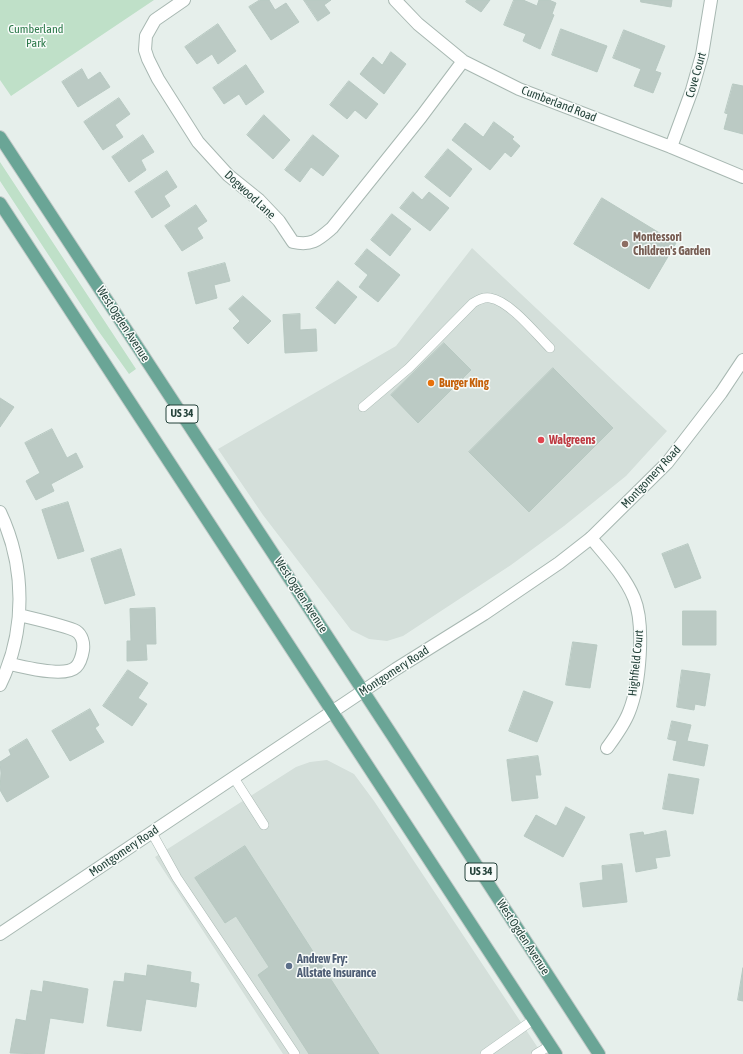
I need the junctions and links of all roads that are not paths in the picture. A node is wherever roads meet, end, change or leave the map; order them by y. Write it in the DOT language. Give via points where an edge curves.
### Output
graph roads {
  1 [pos="184,0"];
  2 [pos="395,0"];
  3 [pos="711,0"];
  4 [pos="463,61"];
  5 [pos="0,137"];
  6 [pos="671,147"];
  7 [pos="743,177"];
  8 [pos="0,203"];
  9 [pos="550,348"];
  10 [pos="743,360"];
  11 [pos="363,407"];
  12 [pos="0,512"];
  13 [pos="592,538"];
  14 [pos="19,615"];
  15 [pos="10,664"];
  16 [pos="0,685"];
  17 [pos="363,691"];
  18 [pos="333,711"];
  19 [pos="607,748"];
  20 [pos="234,778"];
  21 [pos="264,825"];
  22 [pos="152,833"];
  23 [pos="0,934"];
  24 [pos="533,1020"];
  25 [pos="554,1049"];
  26 [pos="295,1054"];
  27 [pos="485,1054"];
  28 [pos="536,1054"];
  29 [pos="599,1054"];
  1 -- 4 [label="street, Dogwood Lane" via="155,20 146,36 145,50 148,59 198,142 228,175 259,200 279,221 293,242 304,244 316,241 332,228 421,118"];
  2 -- 4 [label="street, Cumberland Road" via="418,24"];
  3 -- 6 [label="street, Cove Court" via="702,55"];
  4 -- 6 [label="street, Cumberland Road" via="519,89"];
  5 -- 17 [label="main road, West Ogden Avenue / US 34"];
  6 -- 7 [label="street, Cumberland Road"];
  8 -- 18 [label="main road"];
  9 -- 11 [label="lane" via="512,310 499,301 481,298 472,303 400,377"];
  10 -- 13 [label="street, Montgomery Road" via="667,463"];
  12 -- 14 [label="street" via="15,554 19,583"];
  13 -- 17 [label="street, Montgomery Road" via="484,614"];
  13 -- 19 [label="street, Highfield Court" via="634,597 641,635 634,694 620,730"];
  14 -- 15 [label="street"];
  14 -- 15 [label="street" via="75,631 82,638 82,658 76,667 68,672"];
  15 -- 16 [label="street"];
  17 -- 18 [label="street, Montgomery Road"];
  17 -- 29 [label="main road, West Ogden Avenue / US 34"];
  18 -- 20 [label="street, Montgomery Road"];
  18 -- 24 [label="main road"];
  20 -- 21 [label="lane"];
  20 -- 22 [label="street, Montgomery Road"];
  22 -- 23 [label="street, Montgomery Road"];
  22 -- 26 [label="lane" via="177,878"];
  24 -- 25 [label="main road"];
  24 -- 27 [label="lane"];
  25 -- 28 [label="lane"];
}
